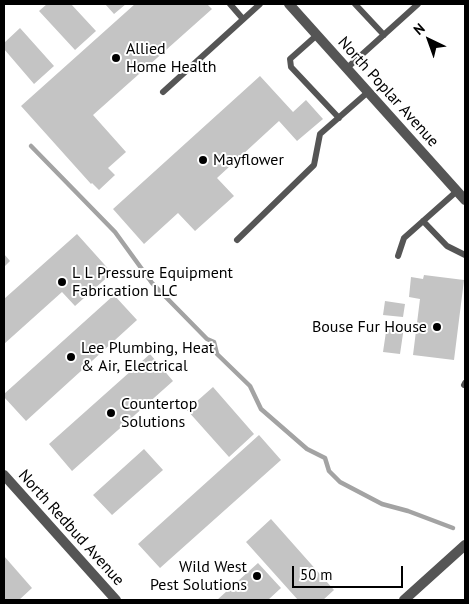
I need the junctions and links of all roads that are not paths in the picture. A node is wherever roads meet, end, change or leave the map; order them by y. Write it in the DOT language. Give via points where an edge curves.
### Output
graph roads {
  1 [pos="230,4"];
  2 [pos="260,4"];
  3 [pos="289,4"];
  4 [pos="355,4"];
  5 [pos="418,4"];
  6 [pos="243,18"];
  7 [pos="317,34"];
  8 [pos="384,35"];
  9 [pos="347,68"];
  10 [pos="164,92"];
  11 [pos="368,92"];
  12 [pos="339,118"];
  13 [pos="457,191"];
  14 [pos="465,200"];
  15 [pos="423,221"];
  16 [pos="237,240"];
  17 [pos="465,255"];
  18 [pos="398,256"];
  19 [pos="4,475"];
  20 [pos="465,544"];
  21 [pos="116,600"];
  22 [pos="404,600"];
  1 -- 6 [label="lane"];
  2 -- 6 [label="lane"];
  3 -- 7 [label="street, North Poplar Avenue"];
  4 -- 8 [label="lane"];
  5 -- 8 [label="lane"];
  6 -- 10 [label="lane"];
  7 -- 9 [label="street, North Poplar Avenue"];
  7 -- 12 [label="lane" via="290,59 291,67"];
  8 -- 9 [label="lane"];
  9 -- 11 [label="street, North Poplar Avenue"];
  11 -- 12 [label="lane"];
  11 -- 13 [label="street, North Poplar Avenue"];
  12 -- 16 [label="lane" via="320,134 314,166"];
  13 -- 14 [label="street, North Poplar Avenue"];
  13 -- 15 [label="lane"];
  15 -- 17 [label="lane" via="447,246"];
  15 -- 18 [label="lane" via="404,238"];
  19 -- 21 [label="street, North Redbud Avenue"];
  20 -- 22 [label="street"];
}
